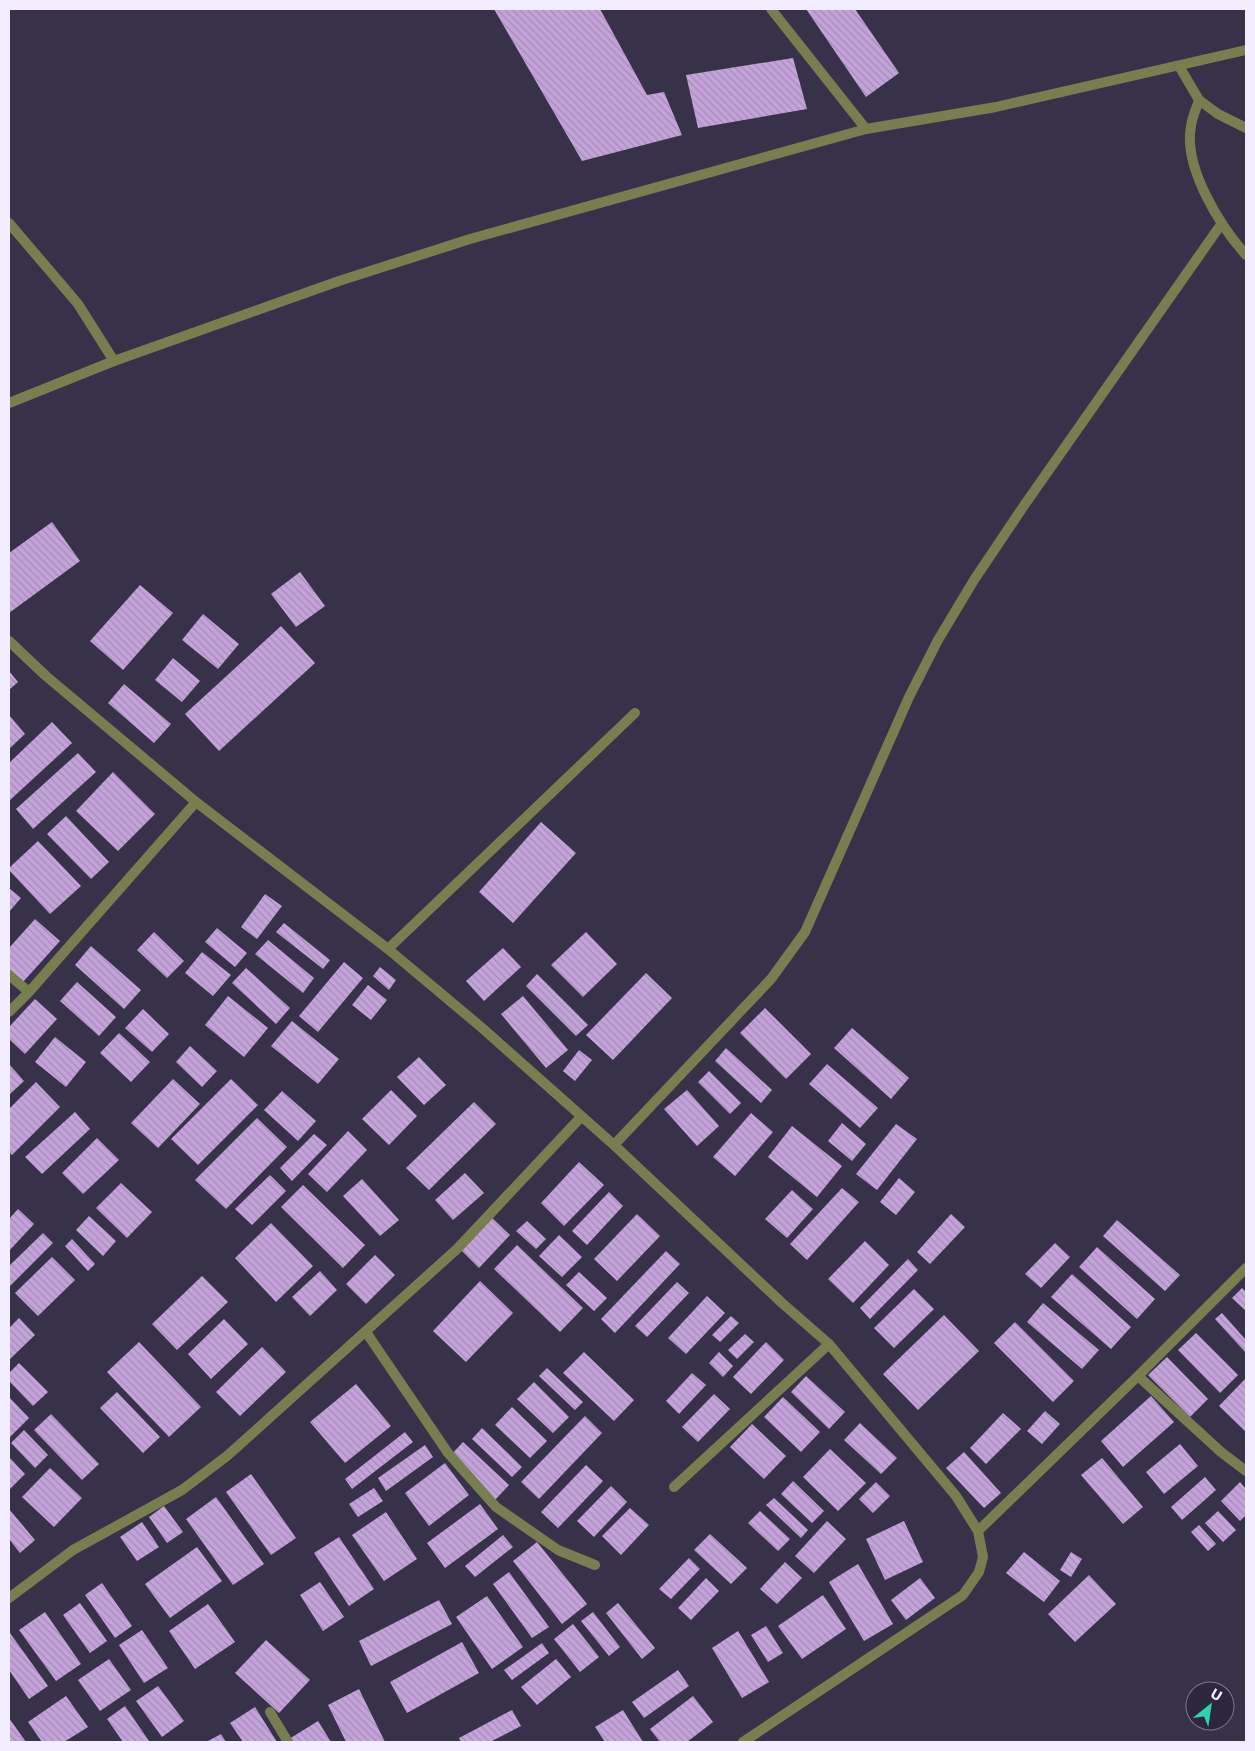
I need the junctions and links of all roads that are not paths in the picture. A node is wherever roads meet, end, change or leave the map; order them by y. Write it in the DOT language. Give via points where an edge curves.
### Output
graph roads {
  1 [pos="770,9"];
  2 [pos="1246,50"];
  3 [pos="1179,66"];
  4 [pos="1199,100"];
  5 [pos="1246,128"];
  6 [pos="866,130"];
  7 [pos="1222,223"];
  8 [pos="9,224"];
  9 [pos="1246,255"];
  10 [pos="114,361"];
  11 [pos="9,403"];
  12 [pos="9,642"];
  13 [pos="635,713"];
  14 [pos="196,802"];
  15 [pos="388,949"];
  16 [pos="9,975"];
  17 [pos="29,992"];
  18 [pos="9,1012"];
  19 [pos="582,1116"];
  20 [pos="614,1145"];
  21 [pos="1246,1268"];
  22 [pos="366,1332"];
  23 [pos="829,1344"];
  24 [pos="1138,1376"];
  25 [pos="1246,1471"];
  26 [pos="674,1487"];
  27 [pos="978,1531"];
  28 [pos="594,1565"];
  29 [pos="9,1598"];
  30 [pos="270,1712"];
  31 [pos="288,1742"];
  32 [pos="744,1742"];
  1 -- 6 [label="street"];
  2 -- 3 [label="street"];
  3 -- 4 [label="street"];
  3 -- 6 [label="street" via="996,107"];
  4 -- 5 [label="street"];
  4 -- 7 [label="street" via="1190,128 1192,159 1205,195"];
  6 -- 10 [label="street" via="470,239 339,280"];
  7 -- 9 [label="street"];
  7 -- 20 [label="street" via="1023,507 938,640 908,696 805,932 770,979"];
  8 -- 10 [label="street" via="78,304"];
  10 -- 11 [label="street"];
  12 -- 14 [label="street"];
  13 -- 15 [label="street"];
  14 -- 15 [label="street"];
  14 -- 17 [label="street"];
  15 -- 19 [label="street"];
  16 -- 17 [label="street"];
  17 -- 18 [label="street"];
  19 -- 20 [label="street"];
  19 -- 22 [label="street" via="457,1250"];
  20 -- 23 [label="street"];
  21 -- 24 [label="street"];
  22 -- 28 [label="street" via="448,1453 496,1507 558,1550"];
  22 -- 29 [label="street" via="227,1456 182,1490 73,1550"];
  23 -- 26 [label="street"];
  23 -- 27 [label="street" via="956,1496"];
  24 -- 25 [label="street"];
  24 -- 27 [label="street"];
  27 -- 32 [label="street" via="983,1557 979,1572 963,1596"];
  30 -- 31 [label="street"];
}
